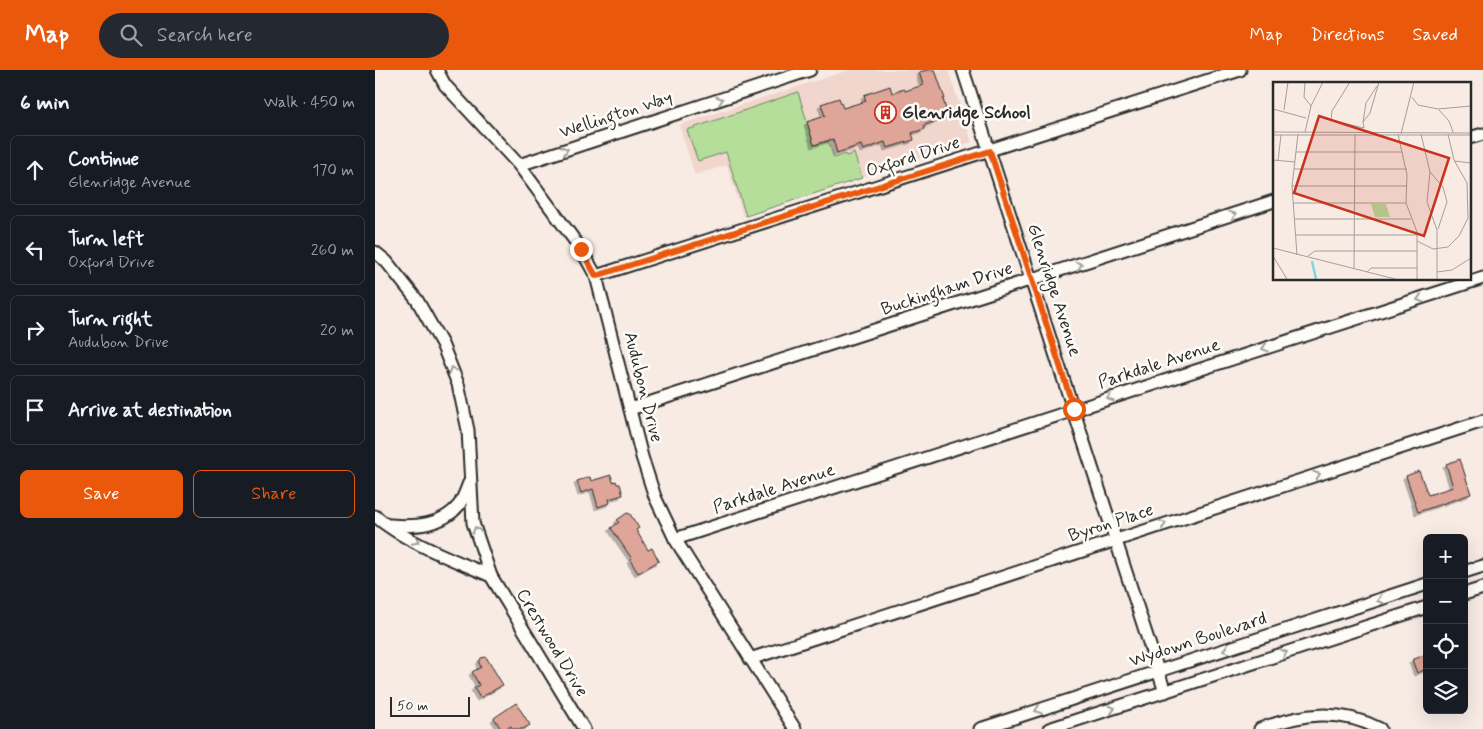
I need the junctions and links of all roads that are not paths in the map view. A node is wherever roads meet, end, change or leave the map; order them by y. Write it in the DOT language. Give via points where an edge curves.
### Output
graph roads {
  1 [pos="437,70"];
  2 [pos="810,70"];
  3 [pos="963,70"];
  4 [pos="1240,70"];
  5 [pos="990,151"];
  6 [pos="519,165"];
  7 [pos="1273,201"];
  8 [pos="375,252"];
  9 [pos="596,276"];
  10 [pos="1483,278"];
  11 [pos="1033,280"];
  12 [pos="630,409"];
  13 [pos="1074,409"];
  14 [pos="1483,421"];
  15 [pos="470,480"];
  16 [pos="375,516"];
  17 [pos="386,525"];
  18 [pos="675,539"];
  19 [pos="1116,539"];
  20 [pos="1483,566"];
  21 [pos="1468,571"];
  22 [pos="491,576"];
  23 [pos="1423,585"];
  24 [pos="1483,588"];
  25 [pos="1468,593"];
  26 [pos="1423,607"];
  27 [pos="750,659"];
  28 [pos="1158,672"];
  29 [pos="1165,692"];
  30 [pos="1058,704"];
  31 [pos="1069,726"];
  32 [pos="584,729"];
  33 [pos="795,729"];
  34 [pos="980,729"];
  35 [pos="1049,729"];
  36 [pos="1260,729"];
  37 [pos="1380,729"];
  1 -- 6 [label="street, Audubon Drive" via="445,85"];
  6 -- 2 [label="street, Wellington Way, one-way"];
  3 -- 5 [label="street, Glenridge Avenue"];
  4 -- 5 [label="street, Oxford Drive"];
  5 -- 9 [label="street, Oxford Drive"];
  5 -- 11 [label="street, Glenridge Avenue"];
  6 -- 9 [label="street, Audubon Drive" via="581,249"];
  11 -- 7 [label="street, Buckingham Drive, one-way"];
  15 -- 8 [label="street, Crestwood Drive, one-way" via="468,430 458,384 442,344 417,300"];
  9 -- 12 [label="street, Audubon Drive"];
  10 -- 13 [label="street, Parkdale Avenue, one-way"];
  11 -- 12 [label="street, Buckingham Drive"];
  11 -- 13 [label="street, Glenridge Avenue"];
  12 -- 18 [label="street, Audubon Drive" via="655,497"];
  13 -- 18 [label="street, Parkdale Avenue"];
  13 -- 19 [label="street, Glenridge Avenue"];
  19 -- 14 [label="street, Byron Place, one-way"];
  15 -- 17 [label="street, Crestwood Drive" via="460,504 445,517 425,525"];
  22 -- 15 [label="street, Crestwood Drive, one-way" via="473,523"];
  16 -- 17 [label="street"];
  17 -- 22 [label="street, one-way" via="439,554"];
  18 -- 27 [label="street, Audubon Drive"];
  19 -- 27 [label="street, Byron Place"];
  19 -- 28 [label="street, Glenridge Avenue"];
  20 -- 21 [label="street"];
  22 -- 32 [label="street, Crestwood Drive"];
  23 -- 28 [label="street, Wydown Boulevard, one-way"];
  24 -- 25 [label="street"];
  29 -- 26 [label="street, one-way"];
  27 -- 33 [label="street, Audubon Drive"];
  28 -- 29 [label="street, Glenridge Avenue"];
  28 -- 30 [label="street, Wydown Boulevard"];
  31 -- 29 [label="street, one-way"];
  30 -- 31 [label="street"];
  30 -- 34 [label="street, Wydown Boulevard, one-way"];
  31 -- 35 [label="street"];
  36 -- 37 [label="street" via="1295,717 1314,715 1347,717"];
}
